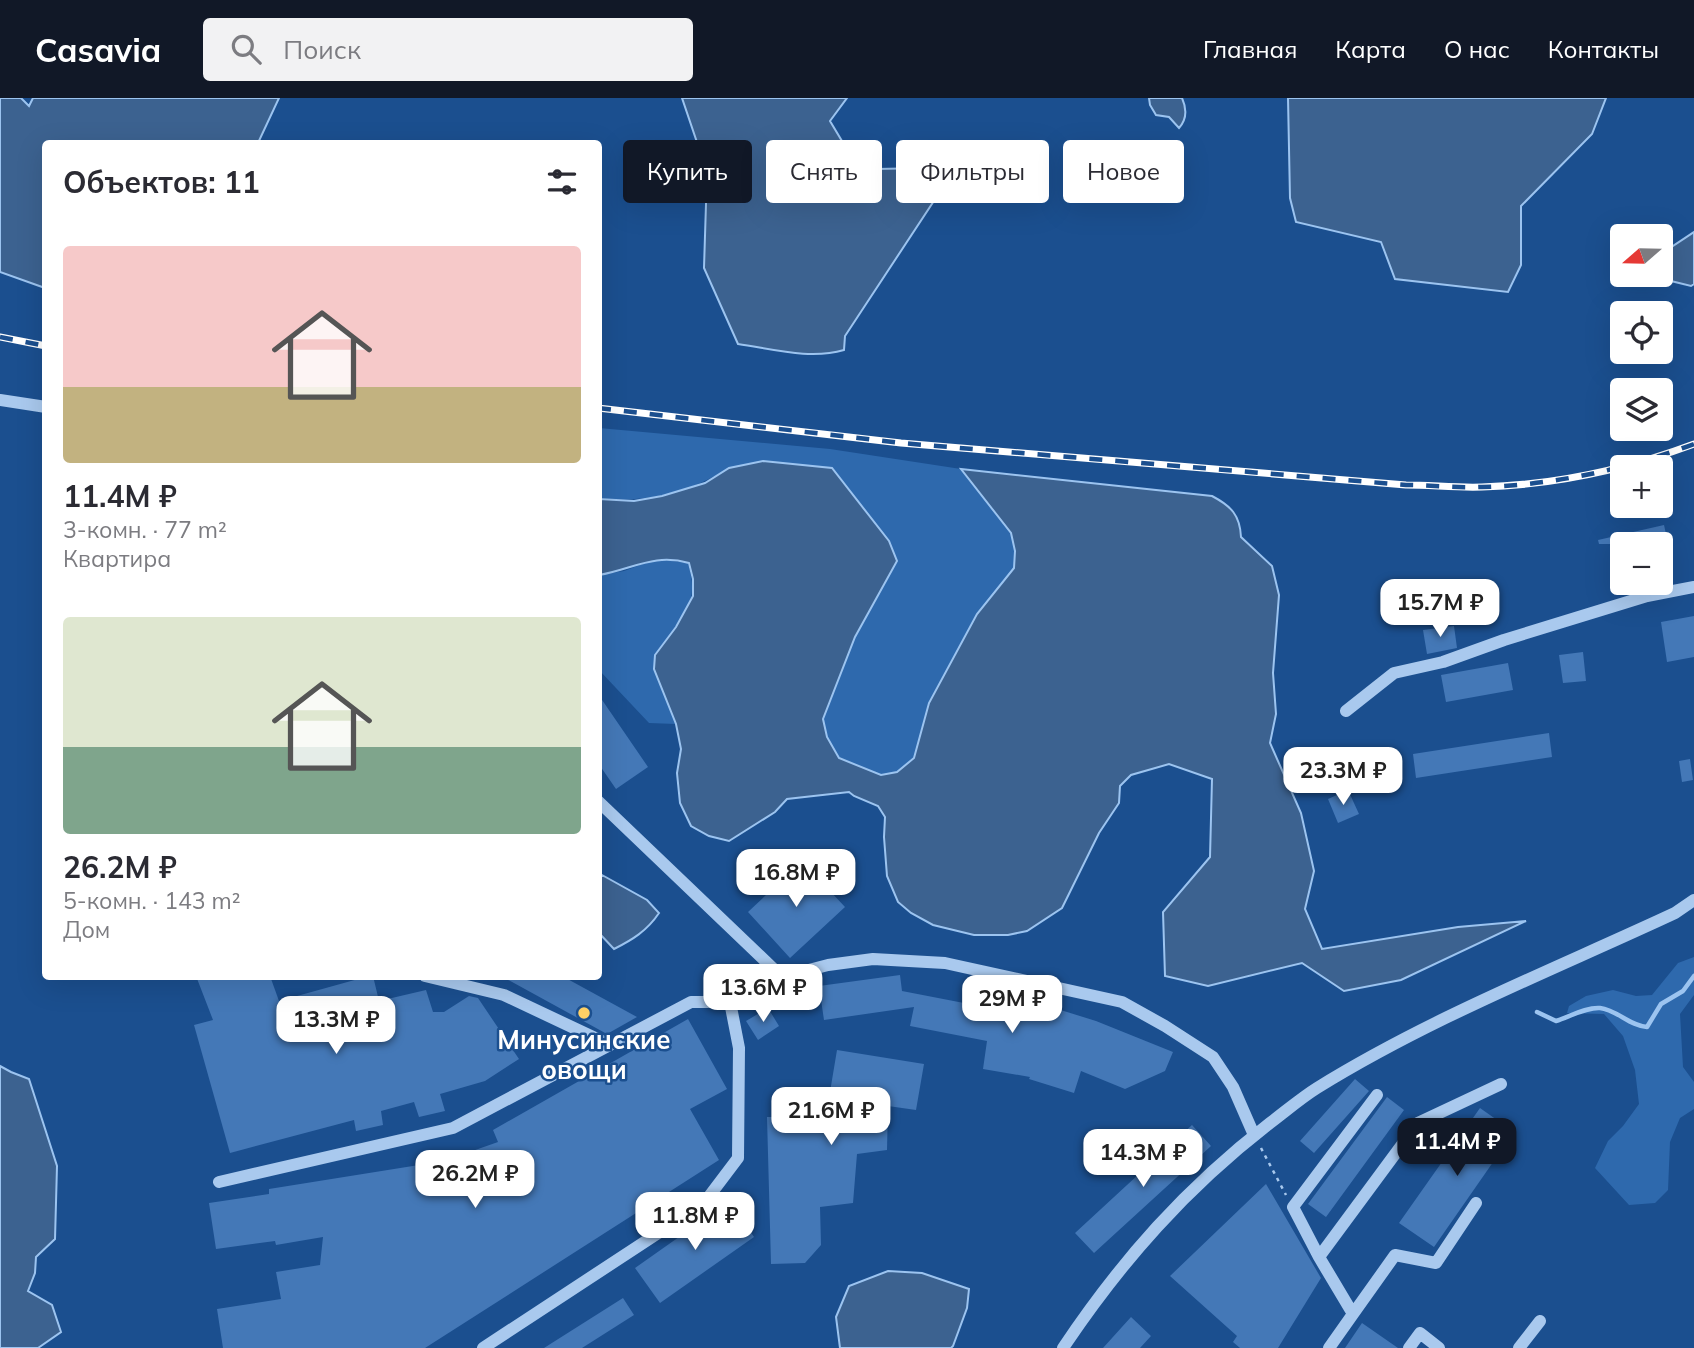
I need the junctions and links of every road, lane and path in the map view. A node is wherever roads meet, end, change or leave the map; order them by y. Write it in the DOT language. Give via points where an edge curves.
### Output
graph roads {
  1 [pos="0,400"];
  2 [pos="42,406"];
  3 [pos="1694,587"];
  4 [pos="1346,711"];
  5 [pos="602,804"];
  6 [pos="1694,900"];
  7 [pos="782,977"];
  8 [pos="442,980"];
  9 [pos="730,1002"];
  10 [pos="610,1045"];
  11 [pos="1501,1084"];
  12 [pos="1377,1095"];
  13 [pos="1254,1135"];
  14 [pos="219,1182"];
  15 [pos="1476,1203"];
  16 [pos="1293,1207"];
  17 [pos="1319,1257"];
  18 [pos="1353,1314"];
  19 [pos="1540,1321"];
  20 [pos="483,1348"];
  21 [pos="1063,1348"];
  22 [pos="1329,1348"];
  23 [pos="1409,1348"];
  24 [pos="1439,1348"];
  25 [pos="1520,1348"];
  1 -- 2 [label="street"];
  3 -- 4 [label="street" via="1647,596 1443,662 1394,673"];
  5 -- 7 [label="street"];
  6 -- 13 [label="street" via="1371,1057 1315,1089"];
  7 -- 9 [label="street"];
  7 -- 13 [label="street" via="873,959 945,963 1122,1002 1213,1057 1233,1087"];
  8 -- 10 [label="street" via="504,995"];
  9 -- 10 [label="street" via="691,1002"];
  9 -- 20 [label="street" via="739,1048 738,1158 704,1203"];
  10 -- 14 [label="street" via="453,1128"];
  11 -- 17 [label="street" via="1418,1123"];
  12 -- 16 [label="street"];
  13 -- 16 [label="path"];
  13 -- 21 [label="street" via="1140,1242"];
  15 -- 18 [label="street" via="1436,1263 1395,1255"];
  16 -- 17 [label="street"];
  17 -- 18 [label="street"];
  18 -- 22 [label="street"];
  19 -- 25 [label="street"];
  23 -- 24 [label="street" via="1420,1333"];
}
